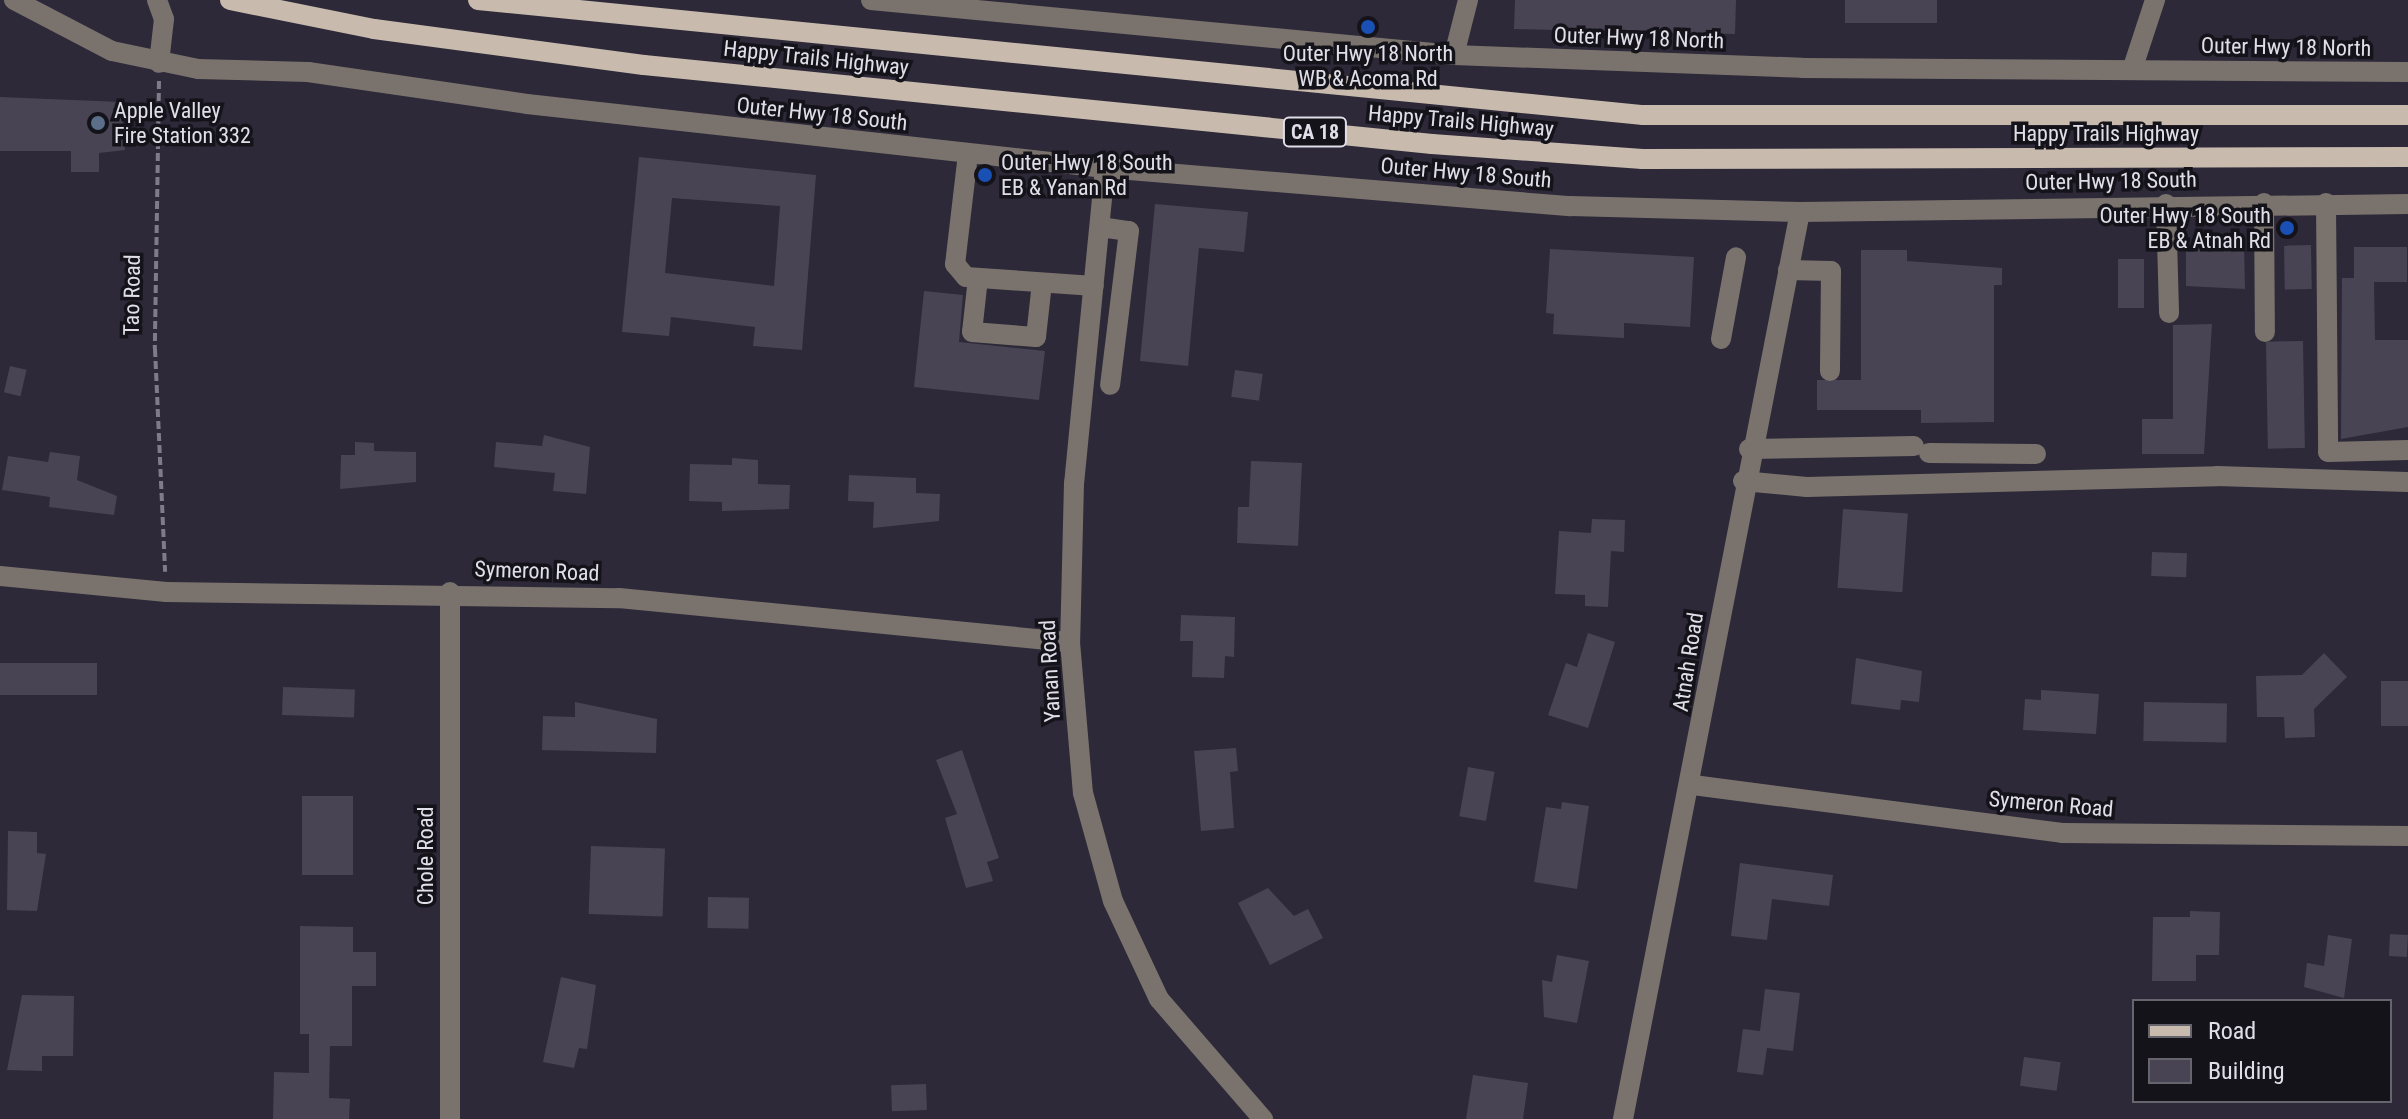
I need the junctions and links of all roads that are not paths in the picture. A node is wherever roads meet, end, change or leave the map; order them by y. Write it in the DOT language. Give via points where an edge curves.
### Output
graph roads {
  1 [pos="14,0"];
  2 [pos="157,0"];
  3 [pos="230,0"];
  4 [pos="478,0"];
  5 [pos="871,0"];
  6 [pos="1468,0"];
  7 [pos="2155,0"];
  8 [pos="928,3"];
  9 [pos="972,5"];
  10 [pos="1454,55"];
  11 [pos="159,63"];
  12 [pos="2132,70"];
  13 [pos="2408,72"];
  14 [pos="2408,115"];
  15 [pos="968,154"];
  16 [pos="2408,157"];
  17 [pos="1105,168"];
  18 [pos="2264,203"];
  19 [pos="2326,203"];
  20 [pos="2166,204"];
  21 [pos="2408,204"];
  22 [pos="1800,212"];
  23 [pos="1100,227"];
  24 [pos="1736,257"];
  25 [pos="1788,270"];
  26 [pos="978,278"];
  27 [pos="1042,283"];
  28 [pos="1094,286"];
  29 [pos="2169,313"];
  30 [pos="2265,332"];
  31 [pos="1721,339"];
  32 [pos="1830,371"];
  33 [pos="1110,385"];
  34 [pos="1749,449"];
  35 [pos="2408,450"];
  36 [pos="2036,454"];
  37 [pos="1743,481"];
  38 [pos="2408,482"];
  39 [pos="0,576"];
  40 [pos="450,592"];
  41 [pos="1070,642"];
  42 [pos="1693,785"];
  43 [pos="2408,836"];
  44 [pos="1253,1116"];
  45 [pos="450,1119"];
  46 [pos="1623,1119"];
  1 -- 11 [label="street, Outer Hwy 18 South" via="112,51"];
  2 -- 11 [label="street" via="164,19"];
  3 -- 16 [label="main road, Happy Trails Highway / CA 18" via="374,29 644,65 1642,159"];
  4 -- 14 [label="main road, Happy Trails Highway / CA 18" via="1643,115"];
  5 -- 8 [label="street, Outer Hwy 18 North"];
  6 -- 10 [label="street"];
  7 -- 12 [label="street"];
  8 -- 9 [label="street, Outer Hwy 18 North"];
  9 -- 10 [label="street, Outer Hwy 18 North"];
  10 -- 12 [label="street, Outer Hwy 18 North"];
  11 -- 15 [label="street, Outer Hwy 18 South" via="308,72"];
  12 -- 13 [label="street, Outer Hwy 18 North"];
  15 -- 17 [label="street, Outer Hwy 18 South"];
  15 -- 26 [label="street" via="955,264 966,277"];
  17 -- 22 [label="street, Outer Hwy 18 South" via="1570,206"];
  17 -- 23 [label="street, Yanan Road"];
  18 -- 19 [label="street, Outer Hwy 18 South"];
  18 -- 20 [label="street, Outer Hwy 18 South"];
  18 -- 30 [label="street"];
  19 -- 21 [label="street, Outer Hwy 18 South"];
  19 -- 35 [label="street" via="2328,452"];
  20 -- 22 [label="street, Outer Hwy 18 South"];
  20 -- 29 [label="street"];
  22 -- 25 [label="street, Atnah Road"];
  23 -- 28 [label="street, Yanan Road"];
  23 -- 33 [label="street" via="1129,231"];
  24 -- 31 [label="street"];
  25 -- 32 [label="street" via="1831,271"];
  25 -- 34 [label="street, Atnah Road"];
  26 -- 27 [label="street"];
  26 -- 27 [label="street" via="972,332 1036,337"];
  27 -- 28 [label="street"];
  28 -- 41 [label="street, Yanan Road" via="1074,483"];
  34 -- 36 [label="street"];
  34 -- 37 [label="street, Atnah Road"];
  37 -- 38 [label="street" via="1807,487 2217,476"];
  37 -- 42 [label="street, Atnah Road"];
  39 -- 40 [label="street, Symeron Road" via="166,592"];
  40 -- 41 [label="street, Symeron Road" via="619,598"];
  40 -- 45 [label="street, Chole Road"];
  41 -- 44 [label="street, Yanan Road" via="1083,793 1113,901 1159,999"];
  42 -- 43 [label="street, Symeron Road" via="2062,833"];
  42 -- 46 [label="street, Atnah Road"];
}
